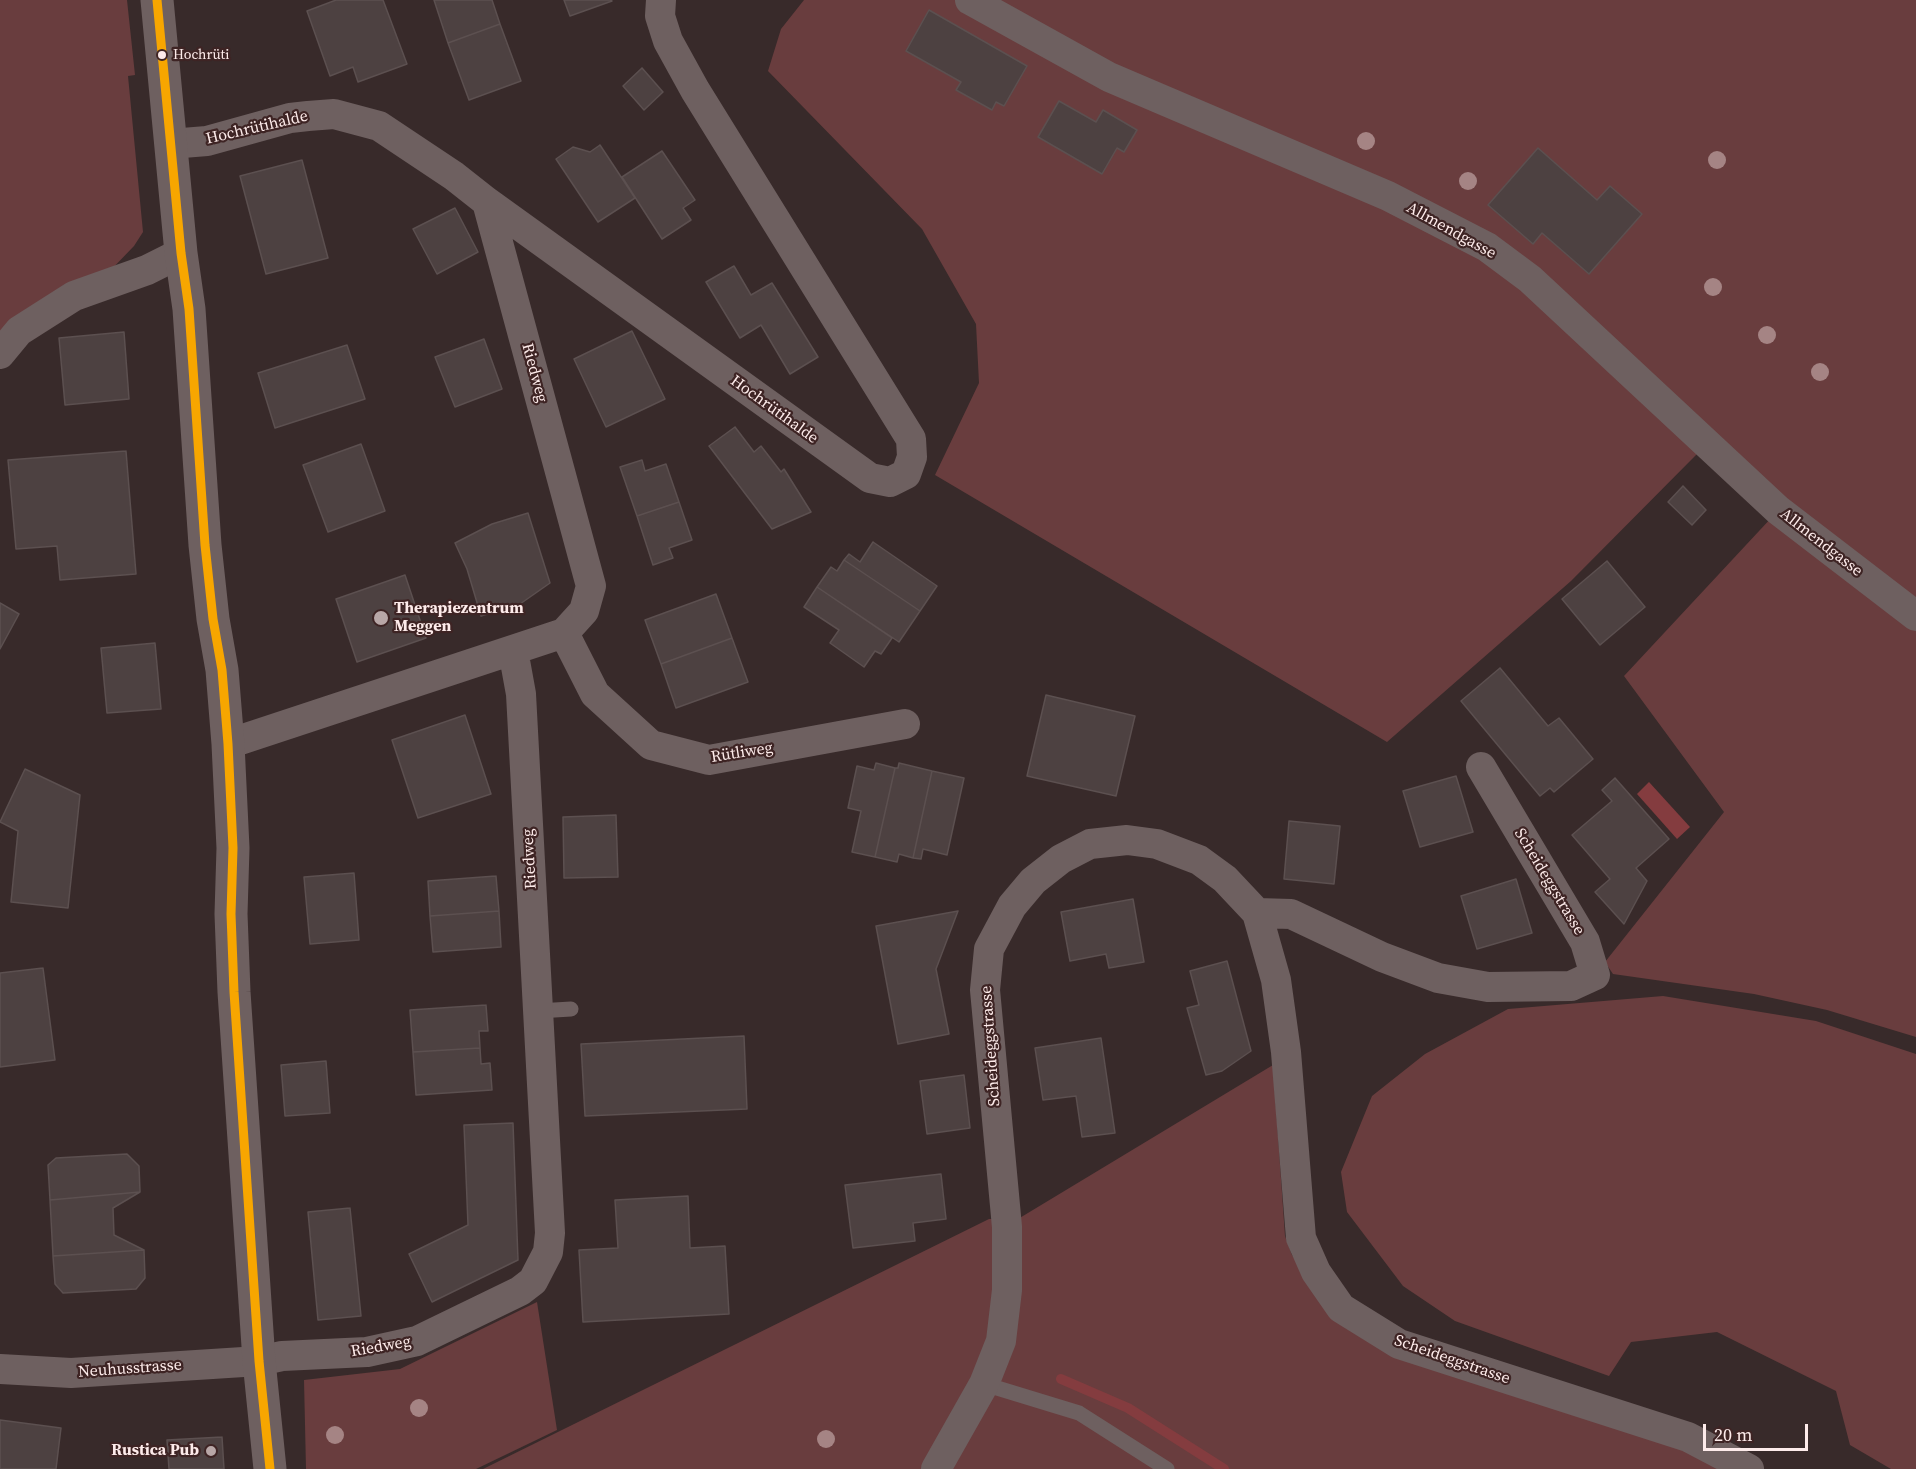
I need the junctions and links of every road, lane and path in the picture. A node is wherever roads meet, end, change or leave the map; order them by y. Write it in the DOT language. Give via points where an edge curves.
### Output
graph roads {
  1 [pos="157,0"];
  2 [pos="662,0"];
  3 [pos="970,0"];
  4 [pos="170,144"];
  5 [pos="487,202"];
  6 [pos="181,253"];
  7 [pos="0,354"];
  8 [pos="1916,616"];
  9 [pos="564,633"];
  10 [pos="513,650"];
  11 [pos="905,724"];
  12 [pos="228,744"];
  13 [pos="1480,767"];
  14 [pos="1257,913"];
  15 [pos="571,1009"];
  16 [pos="538,1011"];
  17 [pos="259,1361"];
  18 [pos="0,1369"];
  19 [pos="984,1384"];
  20 [pos="270,1469"];
  21 [pos="936,1469"];
  22 [pos="1167,1469"];
  23 [pos="1749,1469"];
  1 -- 4 [label="street"];
  2 -- 5 [label="street, Hochrütihalde" via="660,15 668,41 695,90 911,439 912,457 906,474 890,482 870,478"];
  3 -- 8 [label="street, Allmendgasse" via="1109,77 1388,196 1487,247 1530,279 1778,510"];
  4 -- 5 [label="street, Hochrütihalde" via="207,141 290,118 334,114 379,126"];
  4 -- 6 [label="street"];
  5 -- 9 [label="street, Riedweg" via="591,586 584,611"];
  6 -- 7 [label="street" via="147,270 74,296 19,331"];
  6 -- 12 [label="street" via="189,309 204,537"];
  9 -- 10 [label="street, Riedweg"];
  9 -- 11 [label="street, Rütliweg" via="596,694 651,744 709,760"];
  10 -- 12 [label="street"];
  10 -- 16 [label="street, Riedweg" via="521,694"];
  12 -- 17 [label="street" via="234,992"];
  13 -- 14 [label="street, Scheideggstrasse" via="1585,942 1595,975 1572,986 1488,987 1438,978 1382,957 1291,914"];
  14 -- 19 [label="street, Scheideggstrasse" via="1225,879 1198,860 1157,844 1127,840 1090,844 1061,859 1033,881 1012,906 989,949 985,990 1007,1227 1008,1290 1001,1341"];
  14 -- 23 [label="street, Scheideggstrasse" via="1276,980 1285,1041 1301,1238 1316,1272 1341,1308 1398,1344 1688,1437"];
  15 -- 16 [label="lane"];
  16 -- 17 [label="street, Riedweg" via="549,1233 548,1252 533,1281 417,1341 367,1352 282,1356"];
  17 -- 18 [label="street, Neuhusstrasse" via="71,1373"];
  17 -- 20 [label="street"];
  19 -- 21 [label="street, Scheideggstrasse"];
  19 -- 22 [label="lane" via="1078,1413"];
}
